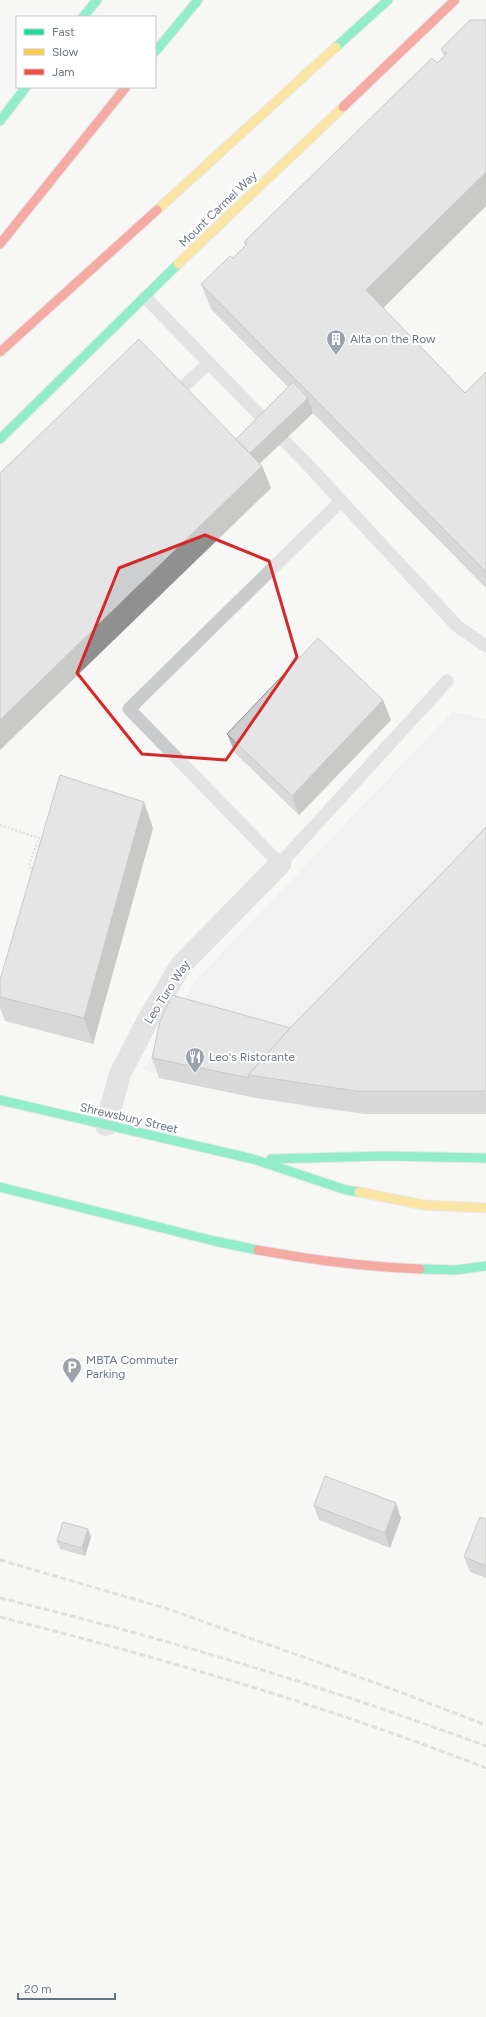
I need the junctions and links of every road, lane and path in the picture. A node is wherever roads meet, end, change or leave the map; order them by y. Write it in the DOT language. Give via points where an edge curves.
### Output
graph roads {
  1 [pos="97,0"];
  2 [pos="198,0"];
  3 [pos="388,0"];
  4 [pos="455,0"];
  5 [pos="84,16"];
  6 [pos="156,51"];
  7 [pos="25,88"];
  8 [pos="125,88"];
  9 [pos="0,121"];
  10 [pos="0,244"];
  11 [pos="145,297"];
  12 [pos="0,352"];
  13 [pos="209,364"];
  14 [pos="177,392"];
  15 [pos="0,439"];
  16 [pos="341,501"];
  17 [pos="486,646"];
  18 [pos="447,681"];
  19 [pos="0,825"];
  20 [pos="280,864"];
  21 [pos="35,879"];
  22 [pos="0,1100"];
  23 [pos="106,1125"];
  24 [pos="486,1158"];
  25 [pos="253,1159"];
  26 [pos="0,1187"];
  27 [pos="486,1208"];
  28 [pos="486,1266"];
  1 -- 5 [label="main road"];
  2 -- 6 [label="main road"];
  3 -- 12 [label="main road"];
  4 -- 11 [label="main road, Mount Carmel Way"];
  7 -- 9 [label="main road"];
  8 -- 10 [label="main road"];
  11 -- 13 [label="lane"];
  11 -- 15 [label="main road, Mount Carmel Way"];
  13 -- 14 [label="lane"];
  13 -- 16 [label="lane"];
  16 -- 17 [label="lane" via="457,626"];
  16 -- 20 [label="lane" via="129,709"];
  18 -- 20 [label="lane"];
  19 -- 21 [label="path" via="39,838 29,865"];
  20 -- 23 [label="street, Leo Turo Way" via="181,965 120,1074"];
  22 -- 23 [label="main road, Shrewsbury Street"];
  23 -- 25 [label="main road, Shrewsbury Street"];
  24 -- 25 [label="main road, Shrewsbury Street" via="383,1156"];
  25 -- 27 [label="main road, Shrewsbury Street" via="346,1190 424,1205"];
  26 -- 28 [label="main road" via="214,1241 306,1260 385,1268 456,1270"];
}
